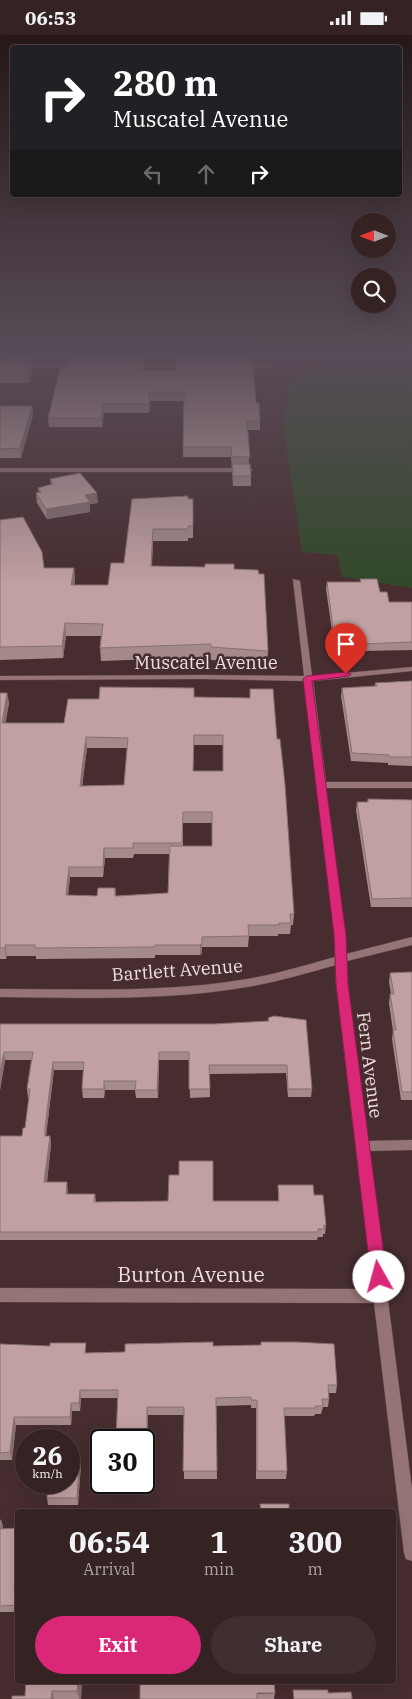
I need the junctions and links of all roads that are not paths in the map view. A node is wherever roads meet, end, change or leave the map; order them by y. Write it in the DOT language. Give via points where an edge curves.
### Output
graph roads {
  1 [pos="250,470"];
  2 [pos="0,471"];
  3 [pos="296,581"];
  4 [pos="412,669"];
  5 [pos="0,678"];
  6 [pos="307,679"];
  7 [pos="321,785"];
  8 [pos="412,785"];
  9 [pos="412,941"];
  10 [pos="342,958"];
  11 [pos="0,993"];
  12 [pos="412,1145"];
  13 [pos="363,1146"];
  14 [pos="0,1295"];
  15 [pos="381,1296"];
  16 [pos="410,1511"];
  17 [pos="412,1553"];
  1 -- 2 [label="street"];
  3 -- 6 [label="street, Fern Avenue"];
  4 -- 6 [label="street, Muscatel Avenue"];
  5 -- 6 [label="street, Muscatel Avenue"];
  6 -- 7 [label="street, Fern Avenue"];
  7 -- 8 [label="street"];
  7 -- 10 [label="street, Fern Avenue"];
  9 -- 10 [label="street, Bartlett Avenue"];
  10 -- 11 [label="street, Bartlett Avenue" via="282,976 204,989 146,993"];
  10 -- 13 [label="street, Fern Avenue" via="342,984"];
  12 -- 13 [label="street"];
  13 -- 15 [label="street, Fern Avenue"];
  14 -- 15 [label="street, Burton Avenue"];
  15 -- 16 [label="street, Fern Avenue"];
  16 -- 17 [label="street, Fern Avenue"];
}
